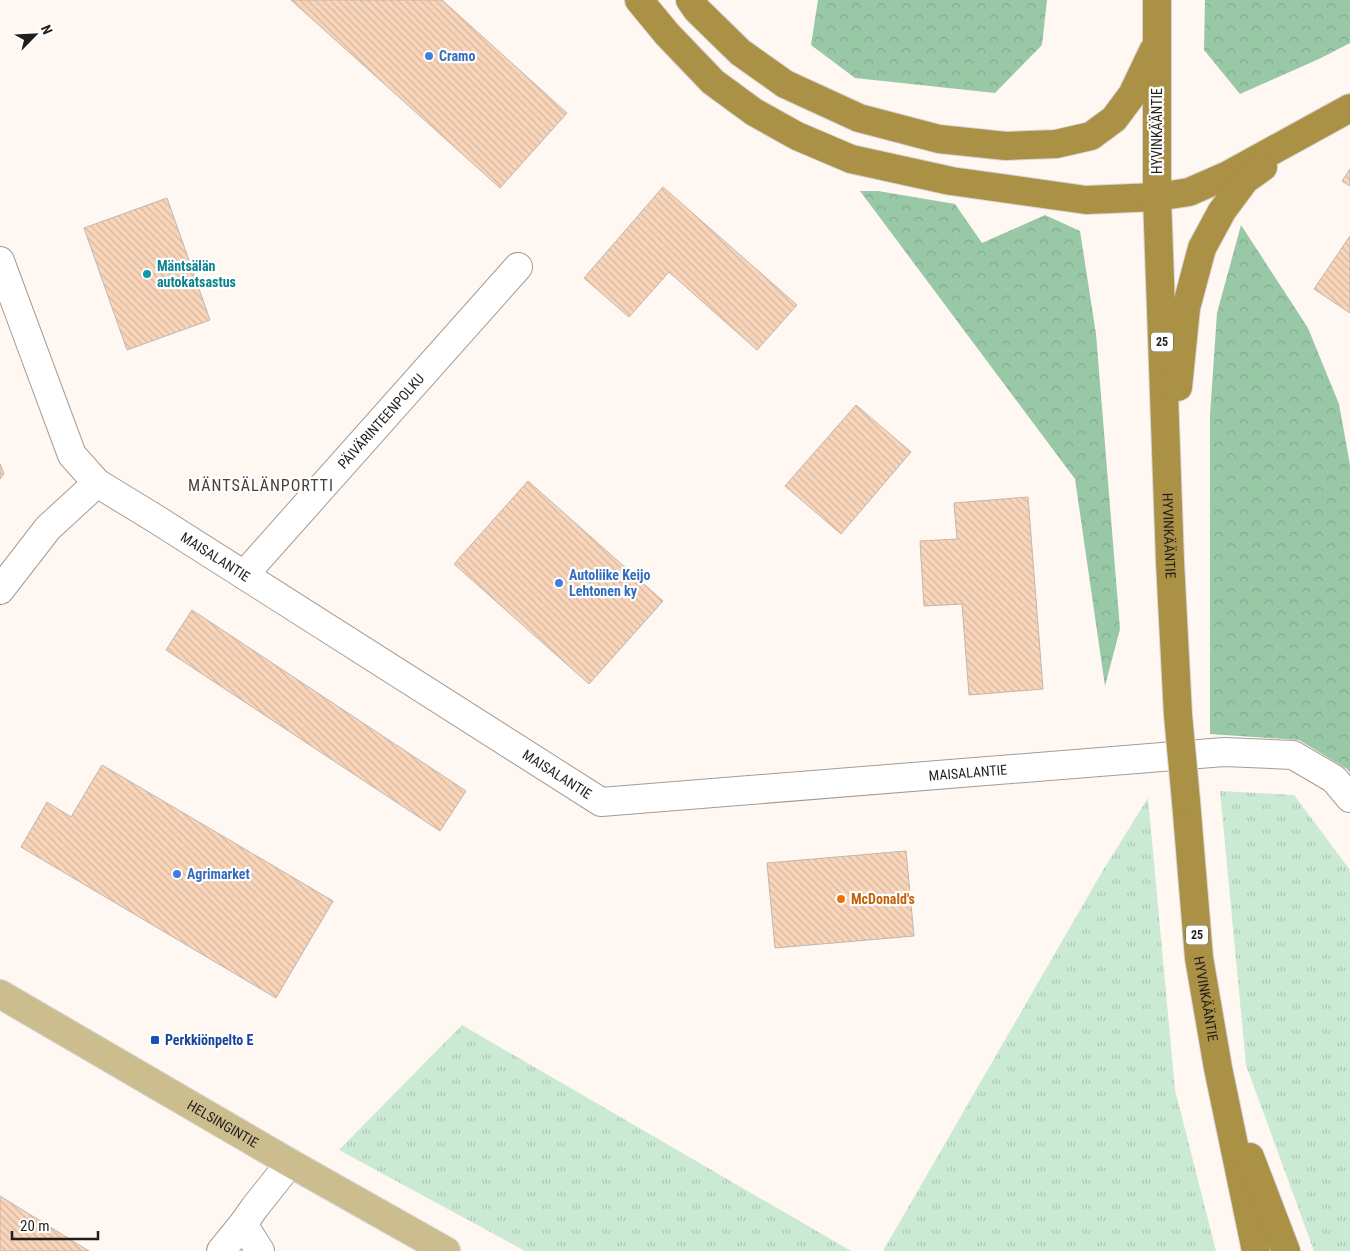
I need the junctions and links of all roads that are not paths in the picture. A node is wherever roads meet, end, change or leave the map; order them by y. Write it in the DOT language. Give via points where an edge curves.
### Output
graph roads {
  1 [pos="639,0"];
  2 [pos="690,0"];
  3 [pos="1157,0"];
  4 [pos="1157,42"];
  5 [pos="1350,108"];
  6 [pos="1302,136"];
  7 [pos="1157,198"];
  8 [pos="0,261"];
  9 [pos="518,267"];
  10 [pos="97,483"];
  11 [pos="1168,486"];
  12 [pos="244,575"];
  13 [pos="0,590"];
  14 [pos="1350,798"];
  15 [pos="0,994"];
  16 [pos="1218,1068"];
  17 [pos="290,1164"];
  18 [pos="243,1224"];
  19 [pos="221,1251"];
  20 [pos="260,1251"];
  21 [pos="446,1251"];
  22 [pos="1256,1251"];
  23 [pos="1286,1251"];
  1 -- 7 [label="highway" via="714,82 754,112 851,160 951,180 1086,200"];
  2 -- 4 [label="highway" via="740,52 785,84 859,118 939,138 1006,146 1056,144 1091,136 1114,119 1132,95"];
  3 -- 4 [label="highway, HYVINKÄÄNTIE / 25"];
  4 -- 7 [label="highway, HYVINKÄÄNTIE / 25"];
  5 -- 6 [label="highway"];
  6 -- 7 [label="highway" via="1220,179 1189,192"];
  6 -- 11 [label="highway" via="1245,180 1222,211 1202,248 1186,308"];
  7 -- 11 [label="highway, HYVINKÄÄNTIE / 25"];
  8 -- 10 [label="street, MAISALANTIE" via="72,455"];
  9 -- 12 [label="street, PÄIVÄRINTEENPOLKU"];
  10 -- 12 [label="street, MAISALANTIE"];
  10 -- 13 [label="street" via="48,528"];
  11 -- 16 [label="highway, HYVINKÄÄNTIE / 25, bridge" via="1178,714 1199,958"];
  12 -- 14 [label="street, MAISALANTIE" via="601,802 1224,752 1294,755 1334,779"];
  15 -- 17 [label="main road, HELSINGINTIE"];
  16 -- 22 [label="highway, HYVINKÄÄNTIE / 25"];
  16 -- 23 [label="highway, HYVINKÄÄNTIE / 25"];
  17 -- 18 [label="street"];
  17 -- 21 [label="main road, HELSINGINTIE"];
  18 -- 19 [label="street"];
  18 -- 20 [label="street"];
}
